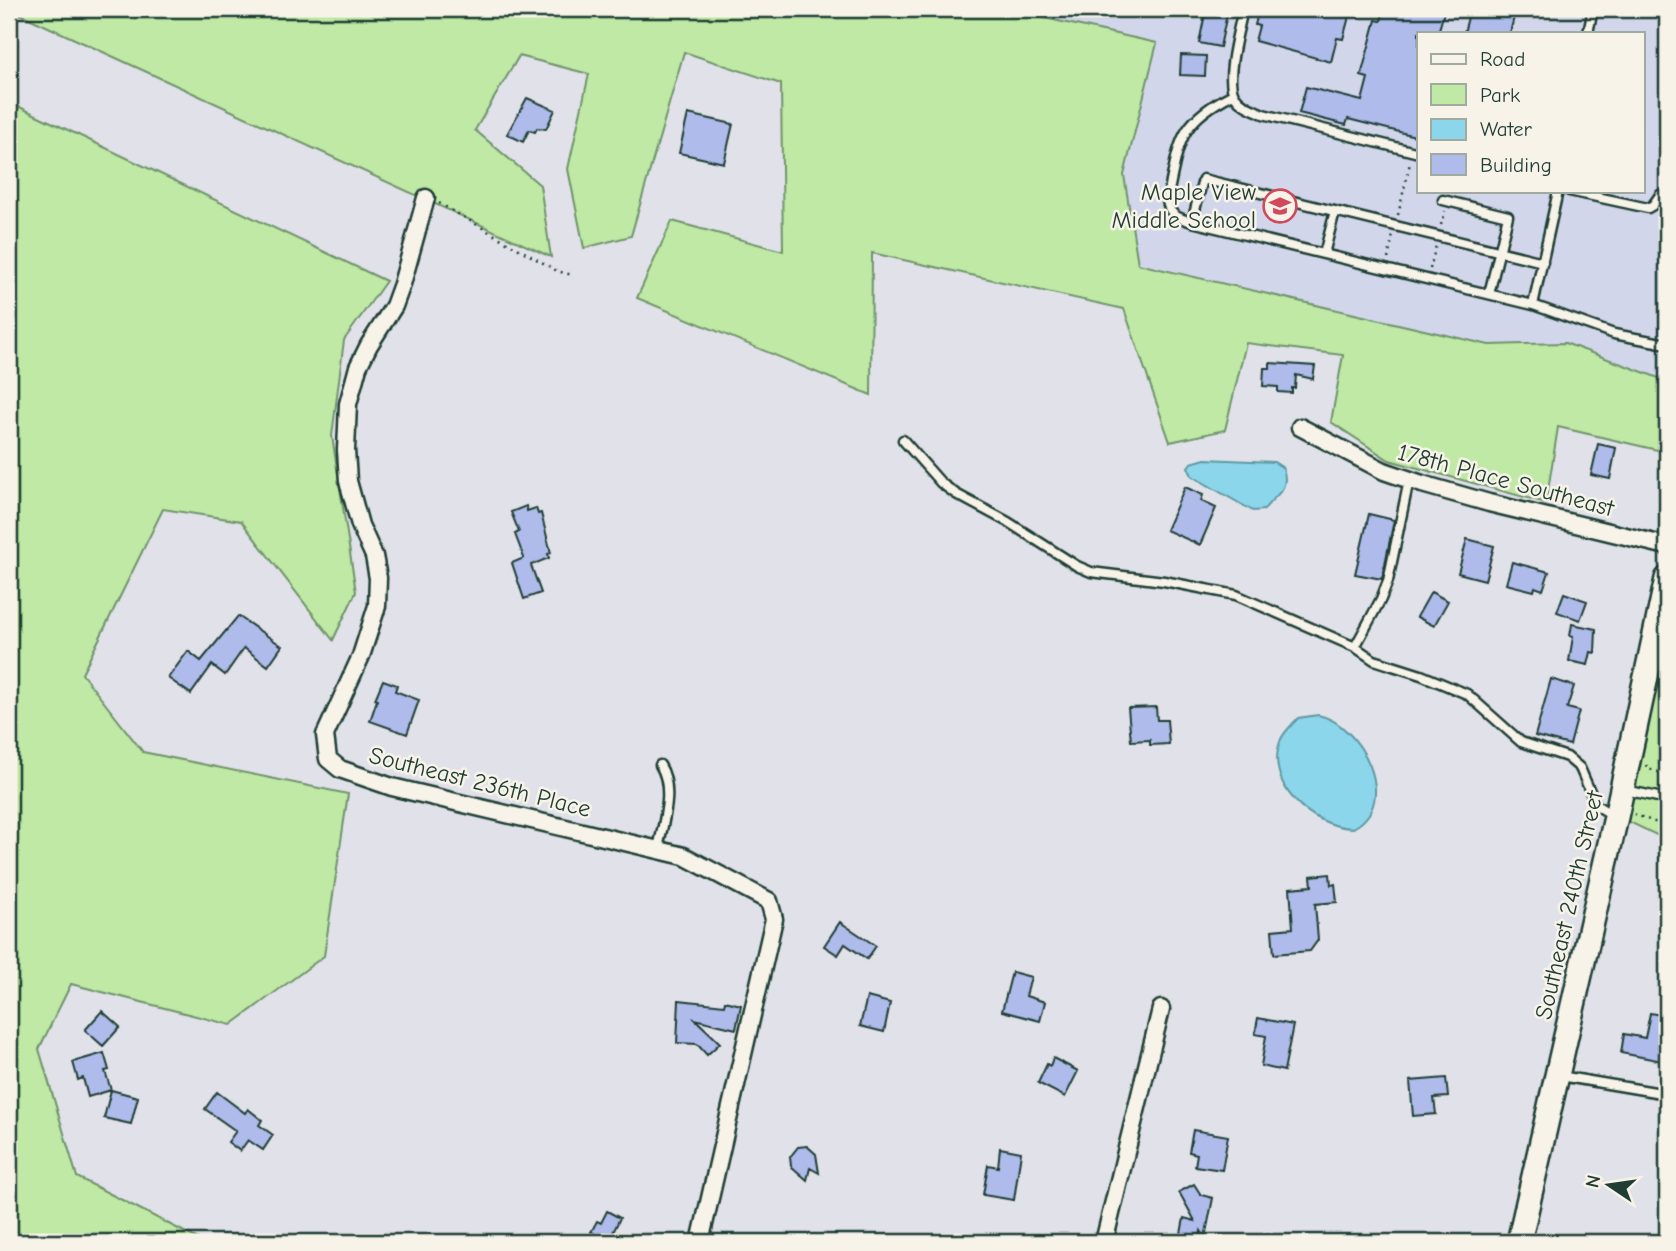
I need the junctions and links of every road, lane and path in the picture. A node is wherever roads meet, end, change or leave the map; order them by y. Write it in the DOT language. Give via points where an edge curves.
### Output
graph roads {
  1 [pos="1243,9"];
  2 [pos="1592,9"];
  3 [pos="1588,32"];
  4 [pos="1233,94"];
  5 [pos="1416,152"];
  6 [pos="1558,192"];
  7 [pos="1574,192"];
  8 [pos="1660,195"];
  9 [pos="426,198"];
  10 [pos="1443,200"];
  11 [pos="1335,211"];
  12 [pos="1192,222"];
  13 [pos="1395,226"];
  14 [pos="1500,251"];
  15 [pos="1324,254"];
  16 [pos="1543,262"];
  17 [pos="1385,269"];
  18 [pos="572,275"];
  19 [pos="1489,294"];
  20 [pos="1533,305"];
  21 [pos="1667,344"];
  22 [pos="1300,427"];
  23 [pos="904,440"];
  24 [pos="1409,480"];
  25 [pos="1667,546"];
  26 [pos="1667,579"];
  27 [pos="1355,647"];
  28 [pos="660,765"];
  29 [pos="1654,771"];
  30 [pos="1667,774"];
  31 [pos="1667,799"];
  32 [pos="1619,806"];
  33 [pos="1667,827"];
  34 [pos="658,849"];
  35 [pos="1161,1009"];
  36 [pos="1557,1075"];
  37 [pos="1667,1094"];
  38 [pos="700,1242"];
  39 [pos="1104,1242"];
  40 [pos="1519,1242"];
  1 -- 4 [label="lane" via="1230,83"];
  2 -- 3 [label="lane"];
  4 -- 5 [label="lane" via="1263,114"];
  4 -- 12 [label="lane" via="1209,107 1182,138 1168,209 1177,218"];
  5 -- 13 [label="path"];
  6 -- 16 [label="lane"];
  7 -- 8 [label="lane" via="1648,208"];
  9 -- 18 [label="path"];
  9 -- 34 [label="street, Southeast 236th Place" via="402,285 358,368 348,404 348,481 374,556 377,606 361,656 325,735 328,759 340,769 392,787"];
  10 -- 14 [label="lane" via="1508,216"];
  11 -- 12 [label="lane" via="1203,179"];
  11 -- 13 [label="lane"];
  11 -- 15 [label="lane"];
  12 -- 15 [label="lane"];
  13 -- 14 [label="lane"];
  13 -- 17 [label="path"];
  14 -- 16 [label="lane"];
  14 -- 19 [label="lane"];
  15 -- 17 [label="lane"];
  16 -- 20 [label="lane"];
  17 -- 19 [label="lane"];
  19 -- 20 [label="lane"];
  20 -- 21 [label="lane" via="1614,334"];
  22 -- 24 [label="street, 178th Place Southeast"];
  23 -- 27 [label="lane" via="941,483 1077,566 1236,595"];
  24 -- 25 [label="street, 178th Place Southeast"];
  24 -- 27 [label="lane" via="1388,581"];
  26 -- 32 [label="main road, Southeast 240th Street"];
  27 -- 32 [label="lane" via="1374,660 1466,694 1521,742 1567,757 1580,768 1596,805"];
  28 -- 34 [label="lane" via="667,782"];
  29 -- 30 [label="path"];
  31 -- 32 [label="lane"];
  32 -- 33 [label="path"];
  32 -- 36 [label="main road, Southeast 240th Street"];
  34 -- 38 [label="street, Southeast 236th Place" via="684,856 769,901 774,919"];
  35 -- 39 [label="street"];
  36 -- 37 [label="lane"];
  36 -- 40 [label="main road, Southeast 240th Street"];
}
